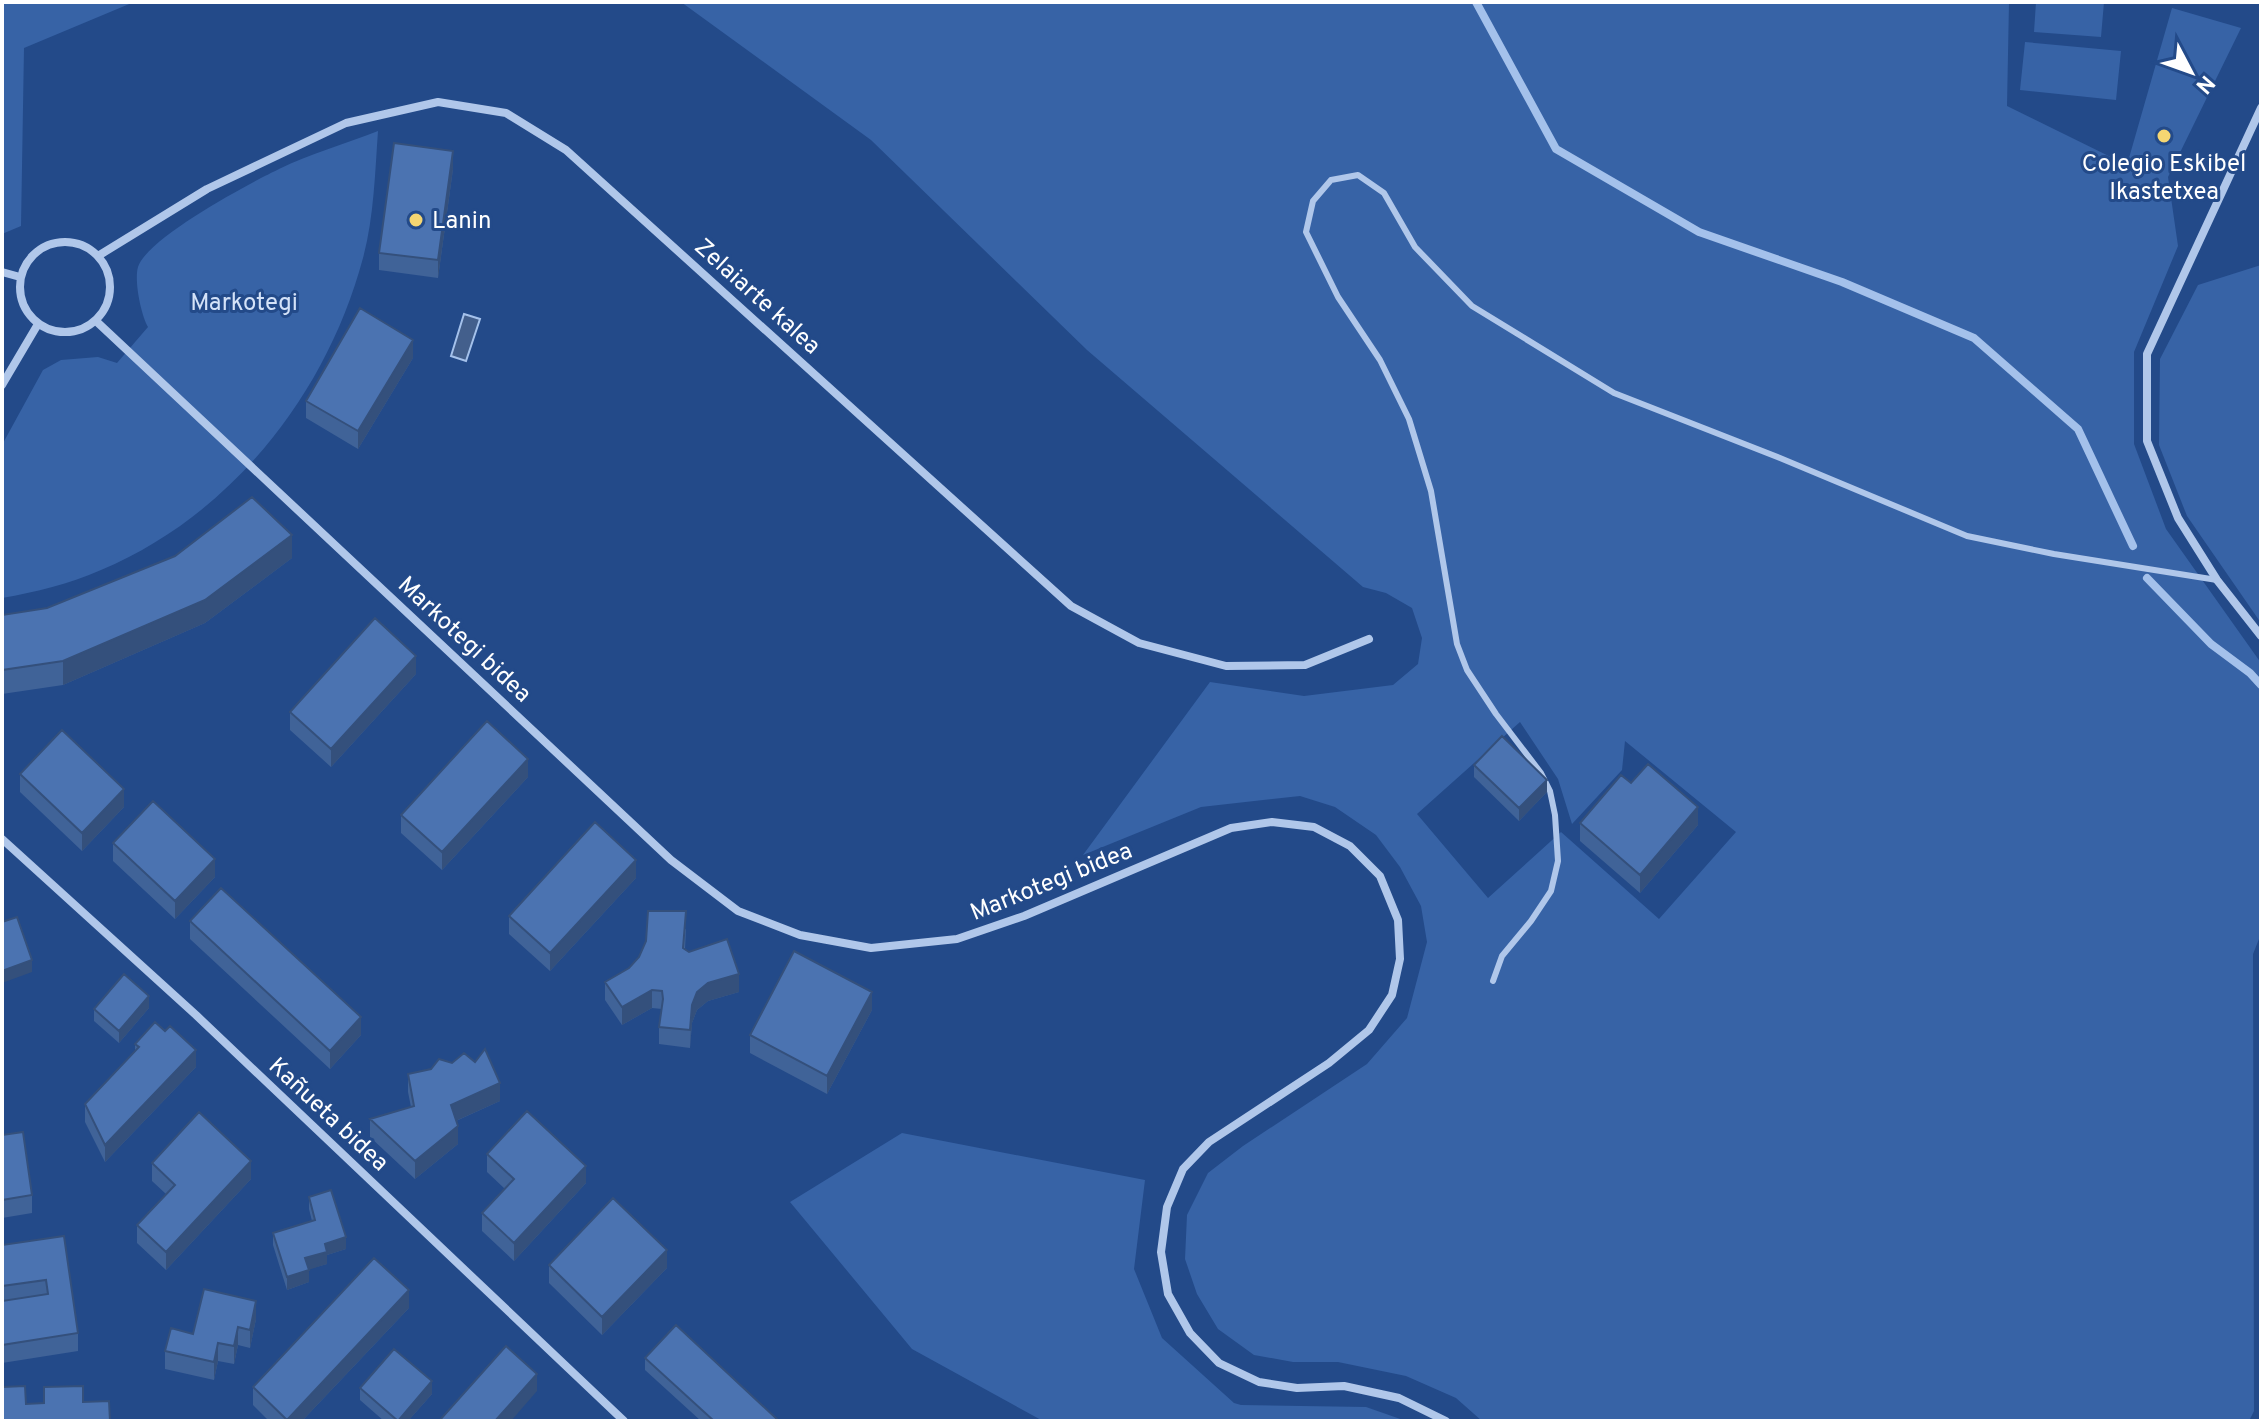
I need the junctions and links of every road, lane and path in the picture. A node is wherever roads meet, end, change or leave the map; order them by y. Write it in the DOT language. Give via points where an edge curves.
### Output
graph roads {
  1 [pos="2261,108"];
  2 [pos="98,256"];
  3 [pos="2,272"];
  4 [pos="20,277"];
  5 [pos="96,321"];
  6 [pos="38,324"];
  7 [pos="2,385"];
  8 [pos="2217,580"];
  9 [pos="2261,636"];
  10 [pos="1369,639"];
  11 [pos="2,839"];
  12 [pos="1493,981"];
  13 [pos="624,1421"];
  14 [pos="1446,1421"];
  1 -- 8 [label="street" via="2147,354 2147,441 2178,518"];
  2 -- 4 [label="street" via="74,242 47,245 35,253"];
  2 -- 5 [label="street" via="106,268 110,296"];
  2 -- 10 [label="street, Zelaiarte kalea" via="207,189 346,123 438,102 506,113 566,150 1071,606 1139,643 1226,666 1305,665"];
  3 -- 4 [label="street"];
  4 -- 6 [label="street" via="22,303"];
  5 -- 6 [label="street" via="67,333"];
  5 -- 14 [label="street, Markotegi bidea" via="671,860 738,911 800,935 871,948 943,941 1024,916 1231,828 1272,822 1314,827 1350,846 1380,876 1398,920 1400,959 1392,995 1369,1030 1329,1063 1209,1142 1183,1169 1167,1207 1161,1252 1168,1294 1190,1333 1219,1363 1259,1382 1297,1388 1344,1386 1399,1398"];
  6 -- 7 [label="street"];
  8 -- 9 [label="street"];
  8 -- 12 [label="lane" via="1967,536 1614,393 1472,306 1415,247 1384,193 1358,175 1331,180 1313,201 1306,232 1409,419 1431,491 1457,644 1467,670 1541,773 1555,815 1558,861 1551,891 1502,956"];
  11 -- 13 [label="street, Kañueta bidea" via="196,1015"];
}
